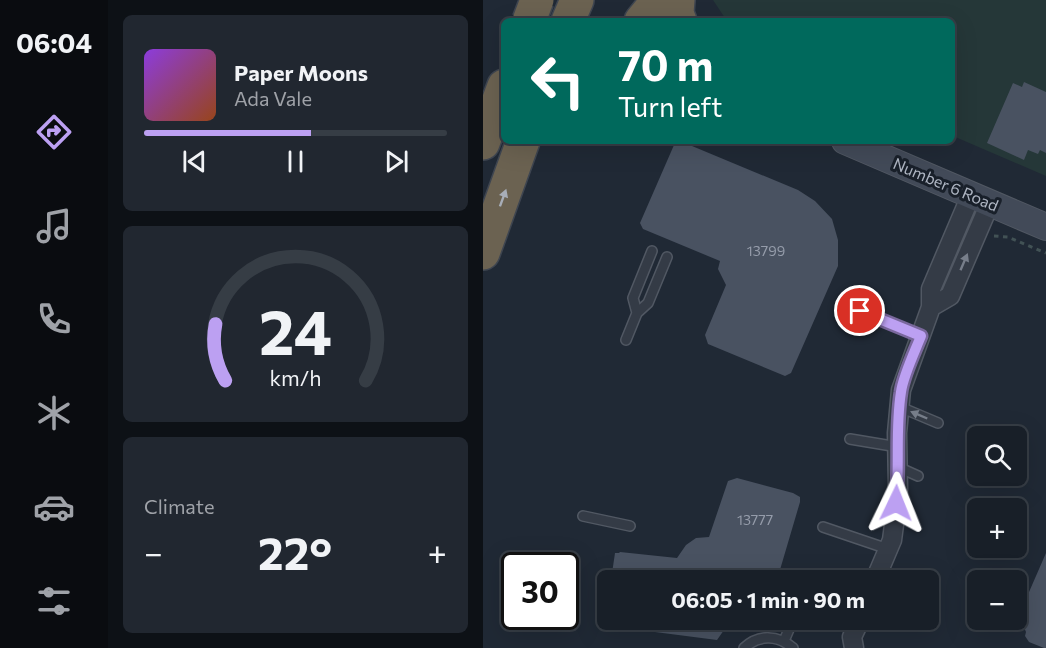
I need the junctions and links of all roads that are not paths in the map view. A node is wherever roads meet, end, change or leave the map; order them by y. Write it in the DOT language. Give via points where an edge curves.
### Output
graph roads {
  1 [pos="519,0"];
  2 [pos="537,0"];
  3 [pos="577,0"];
  4 [pos="658,0"];
  5 [pos="678,0"];
  6 [pos="530,18"];
  7 [pos="561,18"];
  8 [pos="569,18"];
  9 [pos="643,18"];
  10 [pos="679,18"];
  11 [pos="522,144"];
  12 [pos="852,144"];
  13 [pos="981,199"];
  14 [pos="1046,227"];
  15 [pos="652,251"];
  16 [pos="483,253"];
  17 [pos="667,257"];
  18 [pos="860,311"];
  19 [pos="637,313"];
  20 [pos="921,336"];
  21 [pos="626,340"];
  22 [pos="900,407"];
  23 [pos="938,423"];
  24 [pos="850,439"];
  25 [pos="898,447"];
  26 [pos="898,467"];
  27 [pos="918,476"];
  28 [pos="583,516"];
  29 [pos="630,526"];
  30 [pos="823,527"];
  31 [pos="888,549"];
  32 [pos="879,570"];
  33 [pos="789,630"];
  34 [pos="855,630"];
  35 [pos="784,641"];
  36 [pos="744,648"];
  37 [pos="793,648"];
  38 [pos="854,648"];
  1 -- 7 [label="main road"];
  2 -- 6 [label="highway, bridge"];
  3 -- 8 [label="highway"];
  4 -- 9 [label="highway"];
  5 -- 10 [label="highway"];
  16 -- 11 [label="highway, one-way"];
  12 -- 13 [label="main road, Number 6 Road"];
  13 -- 14 [label="main road, Number 6 Road"];
  13 -- 20 [label="street" via="950,296 931,307"];
  15 -- 19 [label="lane" via="633,298"];
  17 -- 19 [label="lane" via="648,303"];
  18 -- 20 [label="lane"];
  19 -- 21 [label="lane"];
  20 -- 22 [label="street" via="901,390"];
  23 -- 22 [label="lane, one-way"];
  22 -- 25 [label="street"];
  24 -- 25 [label="lane"];
  25 -- 26 [label="street"];
  26 -- 27 [label="lane"];
  26 -- 31 [label="street" via="895,517"];
  28 -- 29 [label="lane"];
  30 -- 31 [label="lane"];
  31 -- 32 [label="street"];
  33 -- 35 [label="lane"];
  34 -- 38 [label="street"];
  35 -- 36 [label="lane" via="761,638"];
  35 -- 37 [label="lane"];
}
